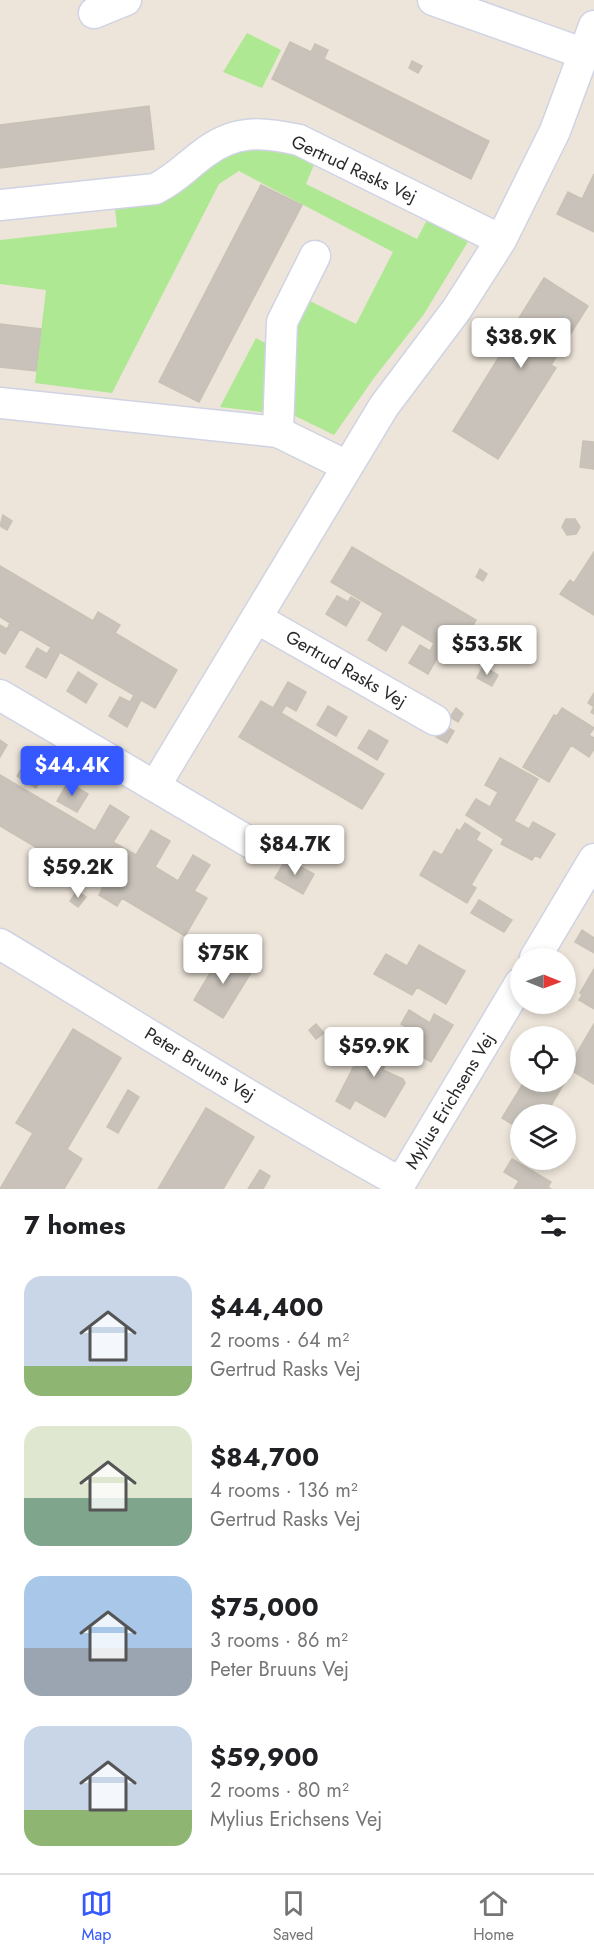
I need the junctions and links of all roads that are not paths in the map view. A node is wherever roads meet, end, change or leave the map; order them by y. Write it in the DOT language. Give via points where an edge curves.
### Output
graph roads {
  1 [pos="126,0"];
  2 [pos="433,0"];
  3 [pos="94,13"];
  4 [pos="590,40"];
  5 [pos="0,205"];
  6 [pos="501,240"];
  7 [pos="315,256"];
  8 [pos="0,403"];
  9 [pos="278,432"];
  10 [pos="347,466"];
  11 [pos="258,619"];
  12 [pos="0,695"];
  13 [pos="435,720"];
  14 [pos="155,786"];
  15 [pos="251,843"];
  16 [pos="594,859"];
  17 [pos="0,944"];
  18 [pos="541,948"];
  19 [pos="510,1000"];
  20 [pos="399,1186"];
  1 -- 3 [label="street"];
  2 -- 4 [label="street"];
  4 -- 6 [label="street" via="555,131"];
  5 -- 6 [label="street, Gertrud Rasks Vej" via="155,189 176,179 203,153 229,137 264,133 299,140"];
  6 -- 10 [label="street" via="457,309 384,406"];
  7 -- 9 [label="street" via="282,322"];
  8 -- 9 [label="street"];
  9 -- 10 [label="street"];
  10 -- 11 [label="street"];
  11 -- 13 [label="street, Gertrud Rasks Vej"];
  11 -- 14 [label="street"];
  12 -- 14 [label="street"];
  14 -- 15 [label="street"];
  16 -- 18 [label="street"];
  17 -- 20 [label="street, Peter Bruuns Vej"];
  19 -- 20 [label="street, Mylius Erichsens Vej"];
}
